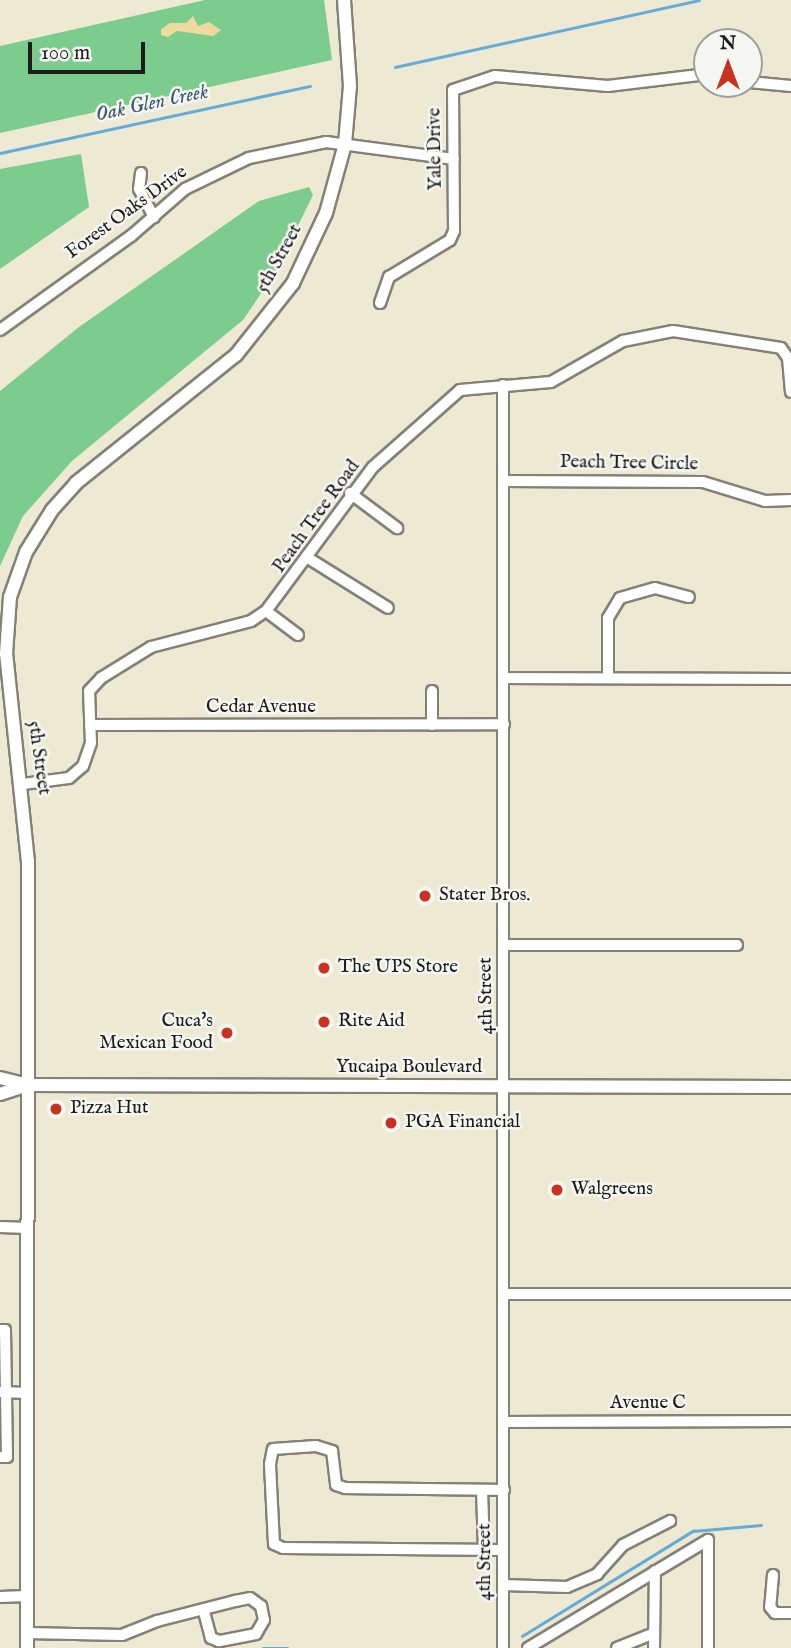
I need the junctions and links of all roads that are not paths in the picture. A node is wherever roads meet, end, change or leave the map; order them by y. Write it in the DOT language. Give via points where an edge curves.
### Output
graph roads {
  1 [pos="344,0"];
  2 [pos="693,76"];
  3 [pos="763,83"];
  4 [pos="791,86"];
  5 [pos="345,144"];
  6 [pos="454,159"];
  7 [pos="141,173"];
  8 [pos="154,217"];
  9 [pos="380,303"];
  10 [pos="0,330"];
  11 [pos="503,385"];
  12 [pos="791,392"];
  13 [pos="505,481"];
  14 [pos="350,494"];
  15 [pos="791,500"];
  16 [pos="397,528"];
  17 [pos="308,558"];
  18 [pos="689,597"];
  19 [pos="388,608"];
  20 [pos="266,611"];
  21 [pos="298,635"];
  22 [pos="504,678"];
  23 [pos="608,678"];
  24 [pos="791,679"];
  25 [pos="432,691"];
  26 [pos="504,724"];
  27 [pos="90,725"];
  28 [pos="432,725"];
  29 [pos="23,784"];
  30 [pos="503,945"];
  31 [pos="737,945"];
  32 [pos="0,1078"];
  33 [pos="28,1086"];
  34 [pos="791,1087"];
  35 [pos="505,1088"];
  36 [pos="0,1094"];
  37 [pos="0,1227"];
  38 [pos="28,1228"];
  39 [pos="505,1294"];
  40 [pos="791,1294"];
  41 [pos="3,1330"];
  42 [pos="4,1392"];
  43 [pos="28,1393"];
  44 [pos="791,1421"];
  45 [pos="504,1422"];
  46 [pos="0,1457"];
  47 [pos="482,1490"];
  48 [pos="504,1490"];
  49 [pos="670,1521"];
  50 [pos="503,1550"];
  51 [pos="484,1551"];
  52 [pos="655,1571"];
  53 [pos="773,1575"];
  54 [pos="503,1585"];
  55 [pos="26,1596"];
  56 [pos="0,1597"];
  57 [pos="203,1609"];
  58 [pos="791,1613"];
  59 [pos="26,1633"];
  60 [pos="654,1633"];
  61 [pos="27,1648"];
  62 [pos="503,1648"];
  63 [pos="528,1648"];
  64 [pos="617,1648"];
  65 [pos="654,1648"];
  66 [pos="708,1648"];
  1 -- 5 [label="main road, 5th Street" via="350,74"];
  2 -- 6 [label="street, Yale Drive" via="608,86 495,76 453,90"];
  3 -- 4 [label="street"];
  5 -- 6 [label="street, Forest Oaks Drive"];
  5 -- 8 [label="street, Forest Oaks Drive" via="313,143 249,158 185,189"];
  5 -- 29 [label="main road, 5th Street" via="310,251 267,319 236,355 76,483 52,510 26,552 10,597 6,642"];
  6 -- 9 [label="street, Yale Drive" via="454,231 450,240 389,277"];
  7 -- 8 [label="street" via="139,189"];
  8 -- 10 [label="street, Forest Oaks Drive"];
  11 -- 12 [label="street" via="551,382 623,341 673,331 781,348 788,358"];
  11 -- 13 [label="street, 4th Street"];
  11 -- 14 [label="street, Peach Tree Road" via="460,390 373,467"];
  13 -- 15 [label="street, Peach Tree Circle" via="703,482 765,501"];
  13 -- 22 [label="street, 4th Street"];
  14 -- 16 [label="street"];
  14 -- 17 [label="street, Peach Tree Road"];
  17 -- 19 [label="street"];
  17 -- 20 [label="street, Peach Tree Road"];
  18 -- 23 [label="street" via="654,588 620,598 608,618"];
  20 -- 21 [label="street"];
  20 -- 27 [label="street, Peach Tree Road" via="251,621 161,642 101,678 89,691"];
  22 -- 23 [label="street"];
  22 -- 26 [label="street, 4th Street"];
  23 -- 24 [label="street"];
  25 -- 28 [label="street"];
  26 -- 28 [label="street, Cedar Avenue"];
  26 -- 30 [label="street, 4th Street"];
  27 -- 28 [label="street, Cedar Avenue"];
  27 -- 29 [label="street, Peach Tree Road" via="90,754 76,773 58,781"];
  29 -- 33 [label="main road, 5th Street" via="28,862"];
  30 -- 31 [label="street"];
  30 -- 35 [label="street, 4th Street"];
  32 -- 33 [label="main road, Yucaipa Boulevard"];
  33 -- 35 [label="main road, Yucaipa Boulevard"];
  33 -- 36 [label="main road, Yucaipa Boulevard"];
  33 -- 38 [label="main road, 5th Street"];
  34 -- 35 [label="main road, Yucaipa Boulevard"];
  35 -- 39 [label="street, 4th Street"];
  37 -- 38 [label="street"];
  38 -- 43 [label="main road, 5th Street"];
  39 -- 40 [label="street"];
  39 -- 45 [label="street, 4th Street"];
  41 -- 42 [label="street"];
  42 -- 43 [label="street"];
  42 -- 46 [label="street" via="8,1457"];
  43 -- 55 [label="main road, 5th Street"];
  44 -- 45 [label="street, Avenue C"];
  45 -- 48 [label="street, 4th Street"];
  47 -- 48 [label="street"];
  47 -- 51 [label="street"];
  47 -- 51 [label="street" via="336,1486 332,1451 316,1446 273,1449 270,1464 274,1544 284,1548"];
  48 -- 50 [label="street, 4th Street"];
  49 -- 54 [label="street" via="623,1545 597,1574 567,1587"];
  50 -- 51 [label="street"];
  50 -- 54 [label="street, 4th Street"];
  52 -- 60 [label="street"];
  52 -- 63 [label="street"];
  52 -- 66 [label="street" via="708,1540"];
  53 -- 58 [label="street" via="770,1607 775,1613"];
  54 -- 62 [label="street, 4th Street"];
  55 -- 56 [label="street"];
  55 -- 59 [label="main road, 5th Street"];
  57 -- 57 [label="street" via="250,1598 261,1606 264,1620 251,1636 219,1641 211,1638"];
  57 -- 59 [label="street" via="122,1635"];
  59 -- 61 [label="main road, 5th Street"];
  60 -- 64 [label="street"];
  60 -- 65 [label="street"];
}
